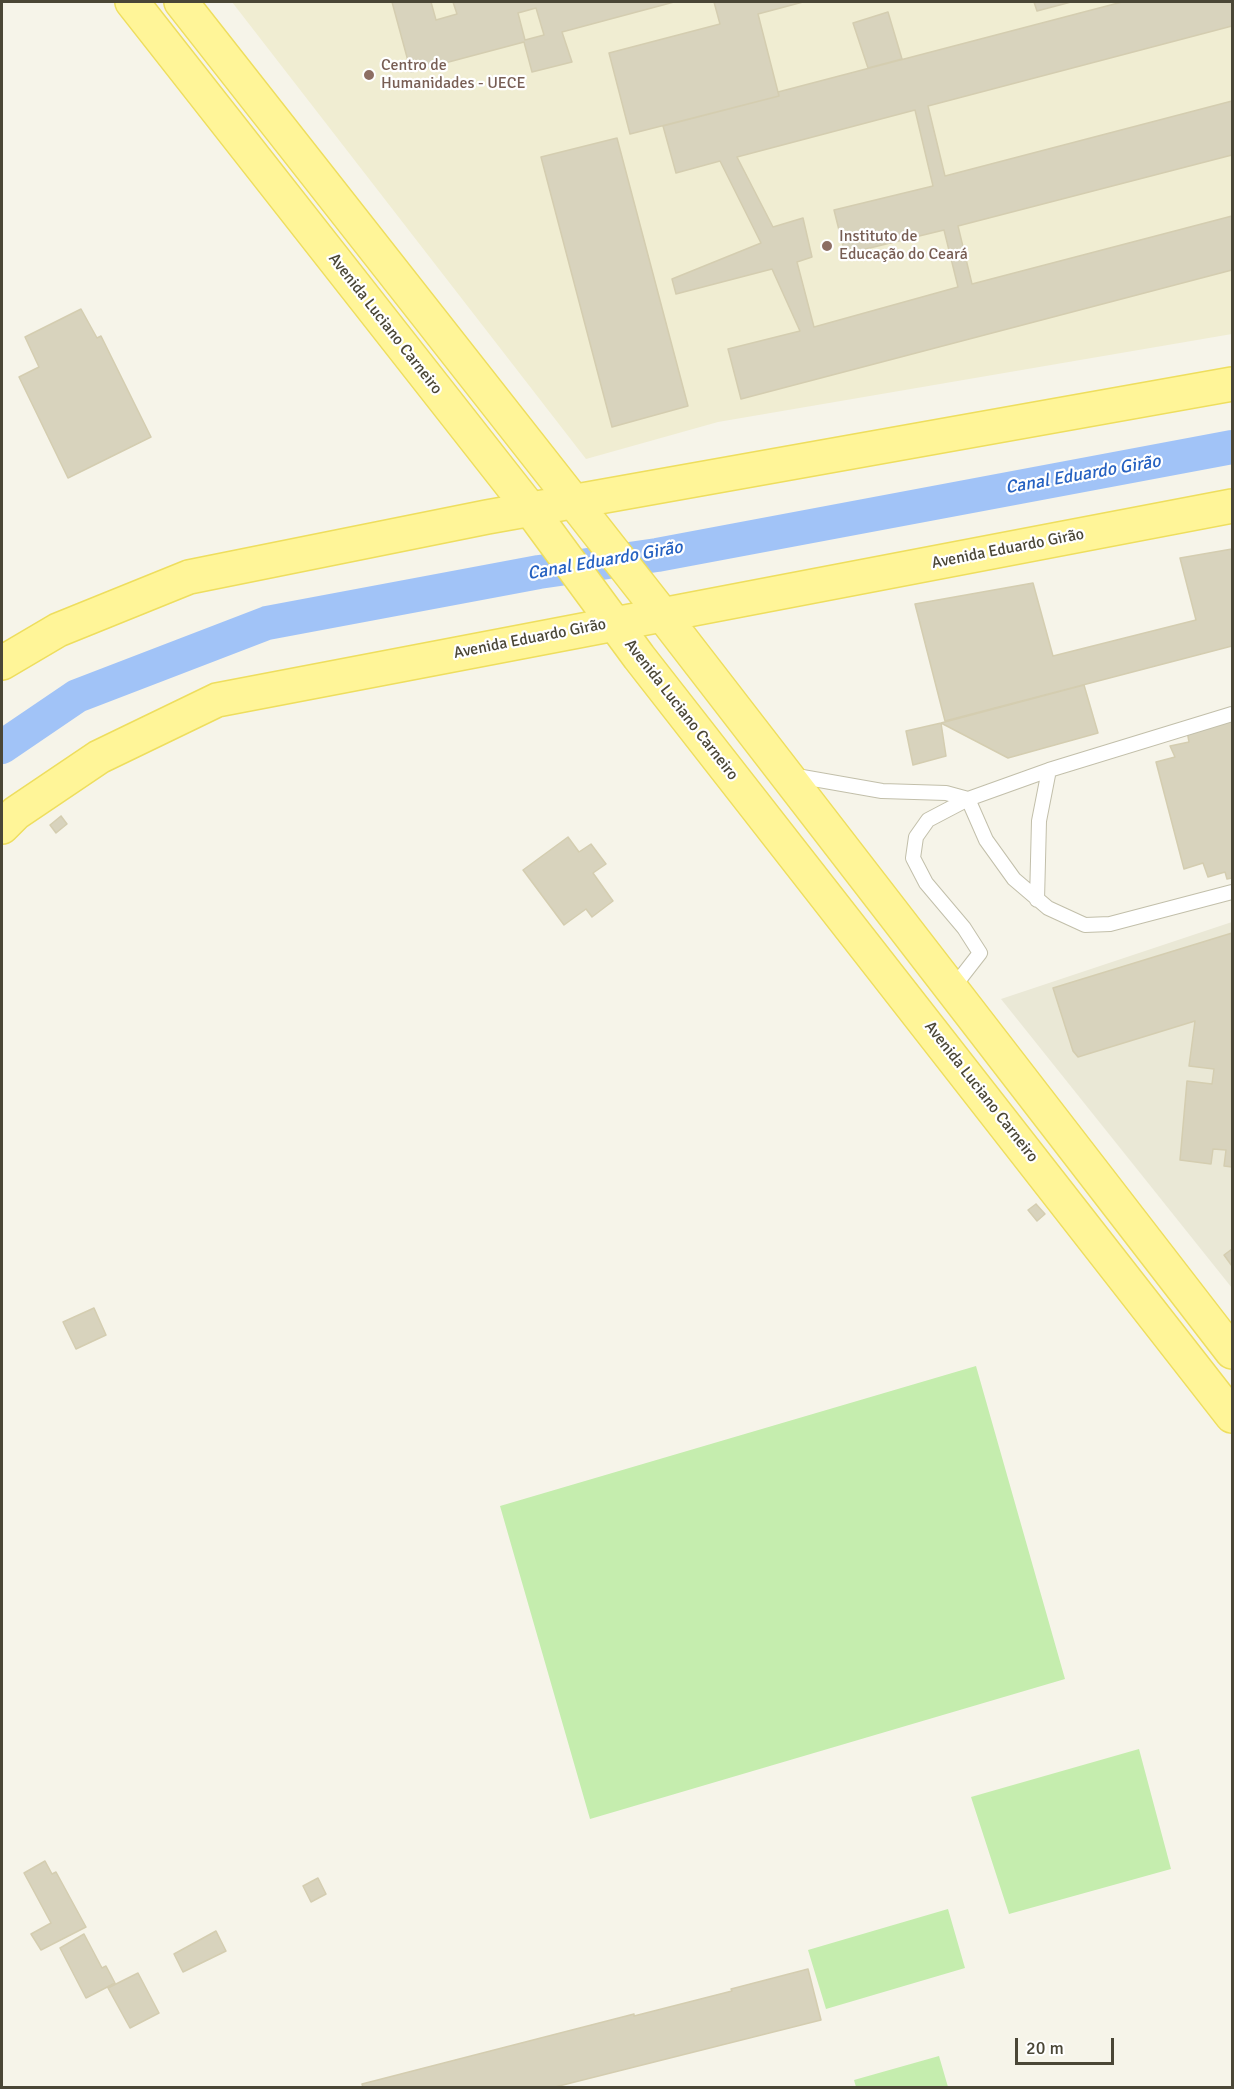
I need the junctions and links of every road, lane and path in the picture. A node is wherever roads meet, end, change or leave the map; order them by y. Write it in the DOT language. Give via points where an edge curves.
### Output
graph roads {
  1 [pos="132,2"];
  2 [pos="181,2"];
  3 [pos="1233,384"];
  4 [pos="1233,506"];
  5 [pos="583,515"];
  6 [pos="540,523"];
  7 [pos="652,602"];
  8 [pos="604,611"];
  9 [pos="2,663"];
  10 [pos="1233,714"];
  11 [pos="1049,770"];
  12 [pos="785,774"];
  13 [pos="968,799"];
  14 [pos="2,827"];
  15 [pos="1233,892"];
  16 [pos="1037,900"];
  17 [pos="951,989"];
  18 [pos="1233,1352"];
  19 [pos="1233,1416"];
  1 -- 6 [label="main road, Avenida Luciano Carneiro"];
  2 -- 5 [label="main road"];
  3 -- 5 [label="main road"];
  4 -- 7 [label="main road, Avenida Eduardo Girão"];
  5 -- 6 [label="main road"];
  5 -- 7 [label="main road"];
  6 -- 8 [label="main road, Avenida Luciano Carneiro"];
  6 -- 9 [label="main road" via="189,577 58,630"];
  7 -- 8 [label="main road, Avenida Eduardo Girão"];
  7 -- 12 [label="main road"];
  8 -- 14 [label="main road, Avenida Eduardo Girão" via="218,700 99,757 16,813"];
  8 -- 19 [label="main road, Avenida Luciano Carneiro"];
  10 -- 11 [label="lane"];
  11 -- 13 [label="lane"];
  11 -- 16 [label="lane" via="1039,821"];
  12 -- 13 [label="lane" via="882,791"];
  12 -- 17 [label="main road"];
  13 -- 16 [label="lane" via="999,860"];
  13 -- 17 [label="lane" via="928,820 916,837 913,858 926,883 980,953"];
  15 -- 16 [label="lane" via="1110,924 1085,925"];
  17 -- 18 [label="main road"];
}
